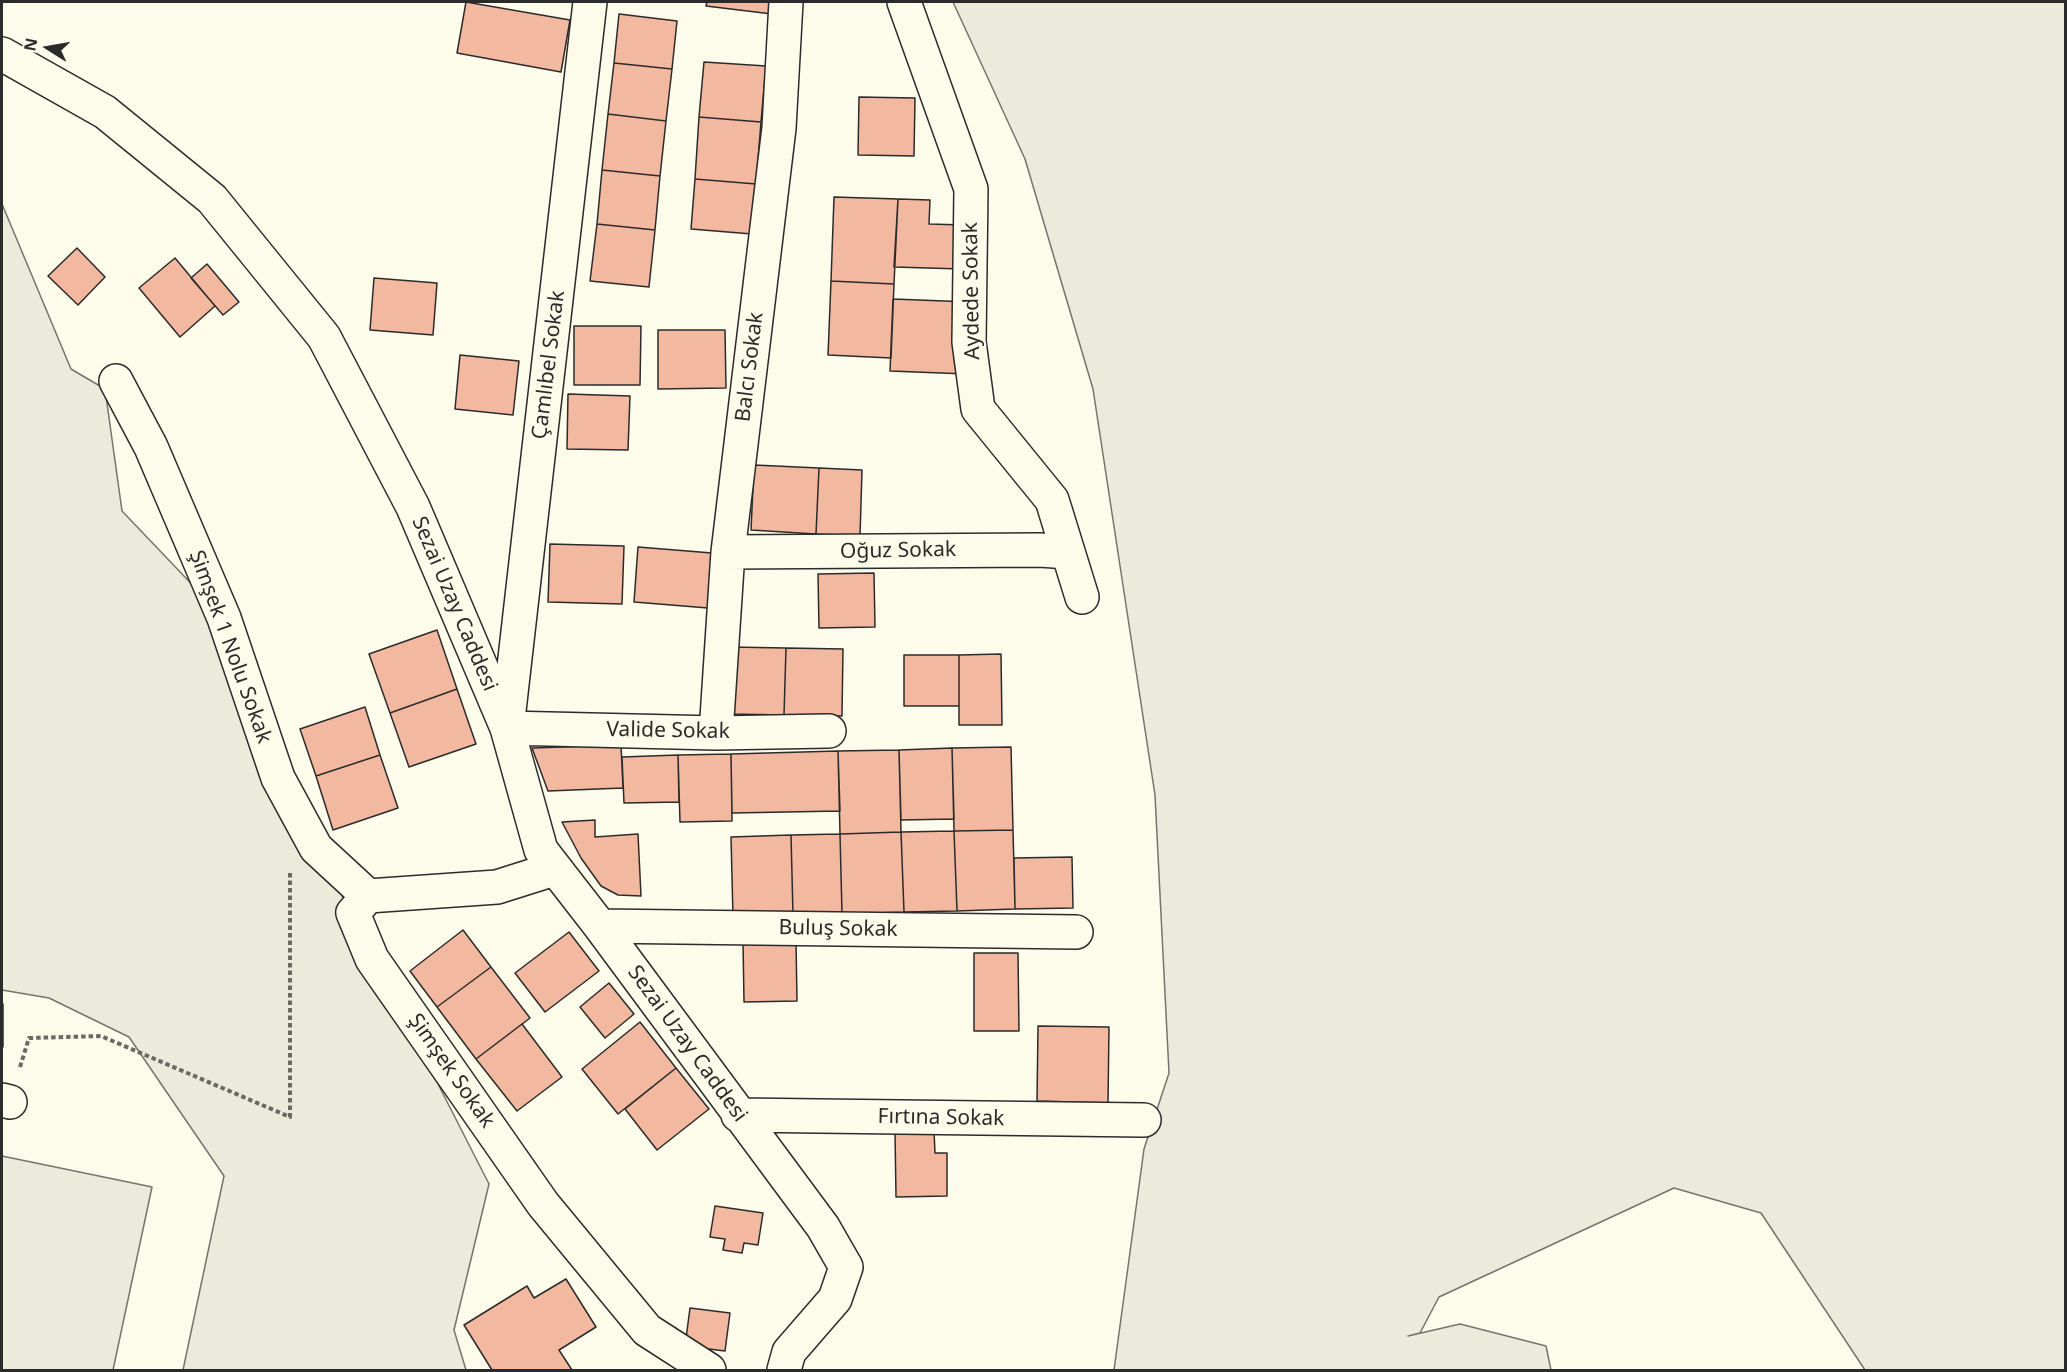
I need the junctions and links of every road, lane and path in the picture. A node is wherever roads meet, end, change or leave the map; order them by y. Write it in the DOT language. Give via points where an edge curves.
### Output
graph roads {
  1 [pos="591,2"];
  2 [pos="786,2"];
  3 [pos="904,2"];
  4 [pos="2,54"];
  5 [pos="116,381"];
  6 [pos="728,552"];
  7 [pos="1068,552"];
  8 [pos="1082,597"];
  9 [pos="507,728"];
  10 [pos="829,730"];
  11 [pos="716,733"];
  12 [pos="554,869"];
  13 [pos="290,870"];
  14 [pos="368,896"];
  15 [pos="600,926"];
  16 [pos="1076,932"];
  17 [pos="6,1101"];
  18 [pos="738,1115"];
  19 [pos="1144,1120"];
  20 [pos="710,1371"];
  21 [pos="784,1371"];
  1 -- 9 [label="street, Çamlıbel Sokak"];
  2 -- 6 [label="street, Balcı Sokak" via="779,128"];
  3 -- 7 [label="street, Aydede Sokak" via="971,189 969,342 978,408 1052,500"];
  4 -- 9 [label="street, Sezai Uzay Caddesi" via="105,112 212,200 324,337 413,507"];
  5 -- 14 [label="street, Şimşek 1 Nolu Sokak" via="151,447 224,618 278,778 316,848"];
  6 -- 7 [label="street, Oğuz Sokak"];
  6 -- 11 [label="street, Balcı Sokak"];
  7 -- 8 [label="street, Aydede Sokak"];
  9 -- 11 [label="street, Valide Sokak"];
  9 -- 12 [label="street, Sezai Uzay Caddesi" via="541,850"];
  10 -- 11 [label="street, Valide Sokak"];
  12 -- 14 [label="street" via="497,887"];
  12 -- 15 [label="street, Sezai Uzay Caddesi"];
  13 -- 17 [label="path" via="290,1117 101,1036 29,1038"];
  14 -- 20 [label="street, Şimşek Sokak" via="353,913 372,959 543,1204 647,1330"];
  15 -- 16 [label="street, Buluş Sokak"];
  15 -- 18 [label="street, Sezai Uzay Caddesi"];
  18 -- 19 [label="street, Fırtına Sokak"];
  18 -- 21 [label="street, Sezai Uzay Caddesi" via="823,1227 846,1267 835,1299 789,1352"];
}
